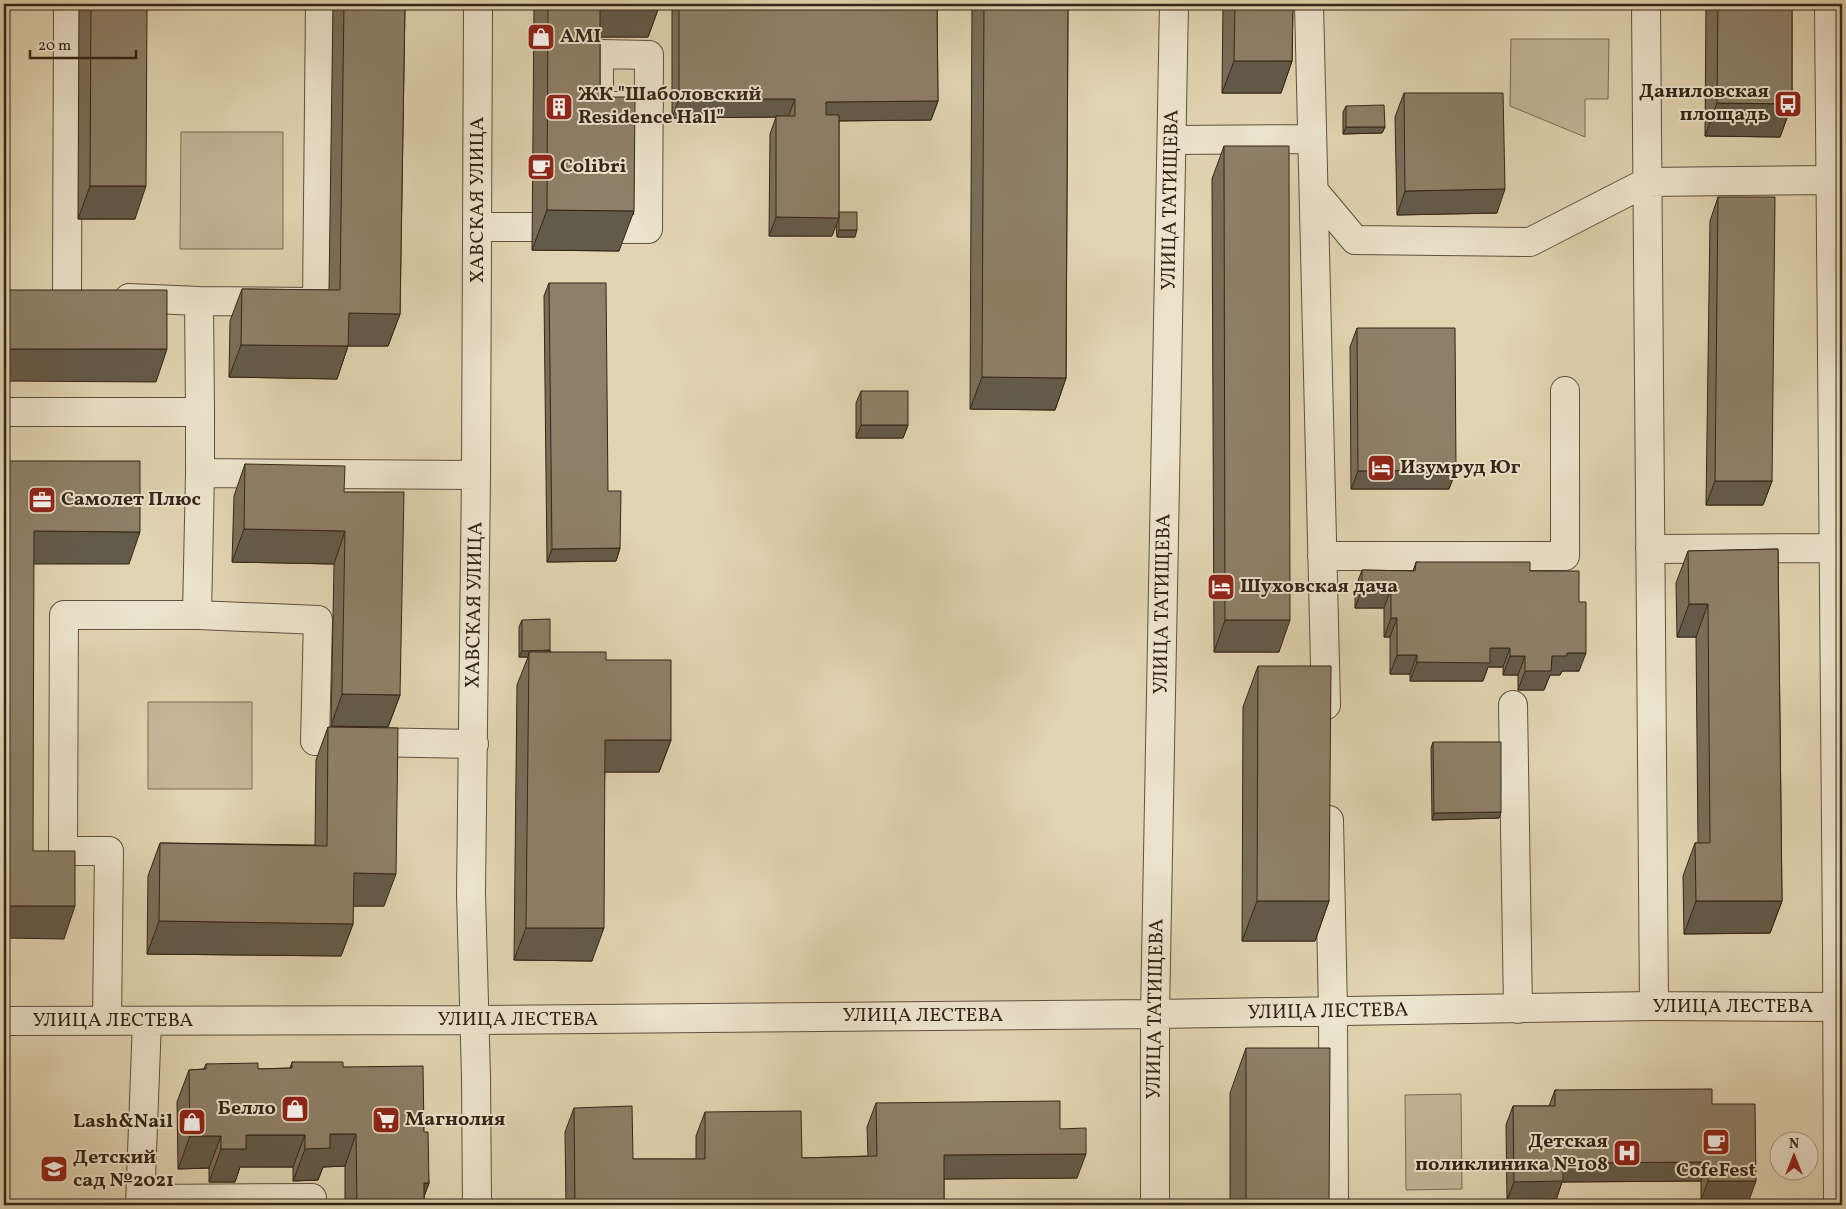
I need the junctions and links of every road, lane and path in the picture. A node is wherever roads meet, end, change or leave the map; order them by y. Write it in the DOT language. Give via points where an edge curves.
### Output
graph roads {
  1 [pos="68,4"];
  2 [pos="320,4"];
  3 [pos="478,4"];
  4 [pos="1174,4"];
  5 [pos="1309,4"];
  6 [pos="1646,4"];
  7 [pos="1829,4"];
  8 [pos="649,106"];
  9 [pos="1312,139"];
  10 [pos="1173,140"];
  11 [pos="1831,180"];
  12 [pos="1648,182"];
  13 [pos="1314,191"];
  14 [pos="478,228"];
  15 [pos="532,228"];
  16 [pos="620,229"];
  17 [pos="40,296"];
  18 [pos="67,296"];
  19 [pos="199,301"];
  20 [pos="1565,390"];
  21 [pos="4,412"];
  22 [pos="200,412"];
  23 [pos="200,473"];
  24 [pos="476,475"];
  25 [pos="1650,550"];
  26 [pos="1322,556"];
  27 [pos="1837,564"];
  28 [pos="198,615"];
  29 [pos="1513,705"];
  30 [pos="1326,726"];
  31 [pos="474,744"];
  32 [pos="1328,794"];
  33 [pos="1654,1006"];
  34 [pos="1840,1007"];
  35 [pos="1518,1009"];
  36 [pos="1333,1012"];
  37 [pos="1155,1014"];
  38 [pos="474,1020"];
  39 [pos="4,1021"];
  40 [pos="107,1021"];
  41 [pos="147,1021"];
  42 [pos="140,1202"];
  43 [pos="312,1205"];
  44 [pos="477,1205"];
  45 [pos="1155,1205"];
  46 [pos="1334,1205"];
  47 [pos="1838,1205"];
  1 -- 18 [label="street"];
  2 -- 19 [label="street" via="317,302"];
  3 -- 14 [label="street, ХАВСКАЯ УЛИЦА"];
  4 -- 10 [label="street, УЛИЦА ТАТИЩЕВА"];
  5 -- 9 [label="street"];
  6 -- 12 [label="street"];
  7 -- 11 [label="street"];
  8 -- 16 [label="street" via="648,229"];
  9 -- 10 [label="street"];
  9 -- 13 [label="street"];
  10 -- 37 [label="street, УЛИЦА ТАТИЩЕВА"];
  11 -- 12 [label="street"];
  11 -- 27 [label="street"];
  12 -- 13 [label="street" via="1530,242 1355,240"];
  12 -- 25 [label="street"];
  13 -- 26 [label="street"];
  14 -- 15 [label="street"];
  14 -- 24 [label="street, ХАВСКАЯ УЛИЦА"];
  17 -- 18 [label="street"];
  18 -- 19 [label="street"];
  19 -- 22 [label="street"];
  20 -- 26 [label="street" via="1565,556"];
  21 -- 22 [label="street"];
  22 -- 23 [label="street"];
  23 -- 24 [label="street"];
  23 -- 28 [label="street"];
  24 -- 31 [label="street, ХАВСКАЯ УЛИЦА"];
  25 -- 27 [label="street"];
  25 -- 33 [label="street"];
  26 -- 30 [label="street"];
  27 -- 34 [label="street"];
  28 -- 31 [label="street" via="318,620 315,741"];
  28 -- 40 [label="street" via="64,615 62,851 109,851"];
  29 -- 35 [label="street"];
  31 -- 38 [label="street, ХАВСКАЯ УЛИЦА" via="471,893"];
  32 -- 36 [label="street"];
  33 -- 34 [label="street, УЛИЦА ЛЕСТЕВА"];
  33 -- 35 [label="street, УЛИЦА ЛЕСТЕВА"];
  34 -- 47 [label="street"];
  35 -- 36 [label="street, УЛИЦА ЛЕСТЕВА"];
  36 -- 37 [label="street, УЛИЦА ЛЕСТЕВА"];
  36 -- 46 [label="street"];
  37 -- 38 [label="street, УЛИЦА ЛЕСТЕВА"];
  37 -- 45 [label="street, УЛИЦА ТАТИЩЕВА"];
  38 -- 41 [label="street, УЛИЦА ЛЕСТЕВА"];
  38 -- 44 [label="street, ХАВСКАЯ УЛИЦА"];
  39 -- 40 [label="street, УЛИЦА ЛЕСТЕВА"];
  40 -- 41 [label="street, УЛИЦА ЛЕСТЕВА"];
  41 -- 42 [label="street"];
  42 -- 43 [label="street" via="312,1198"];
}
